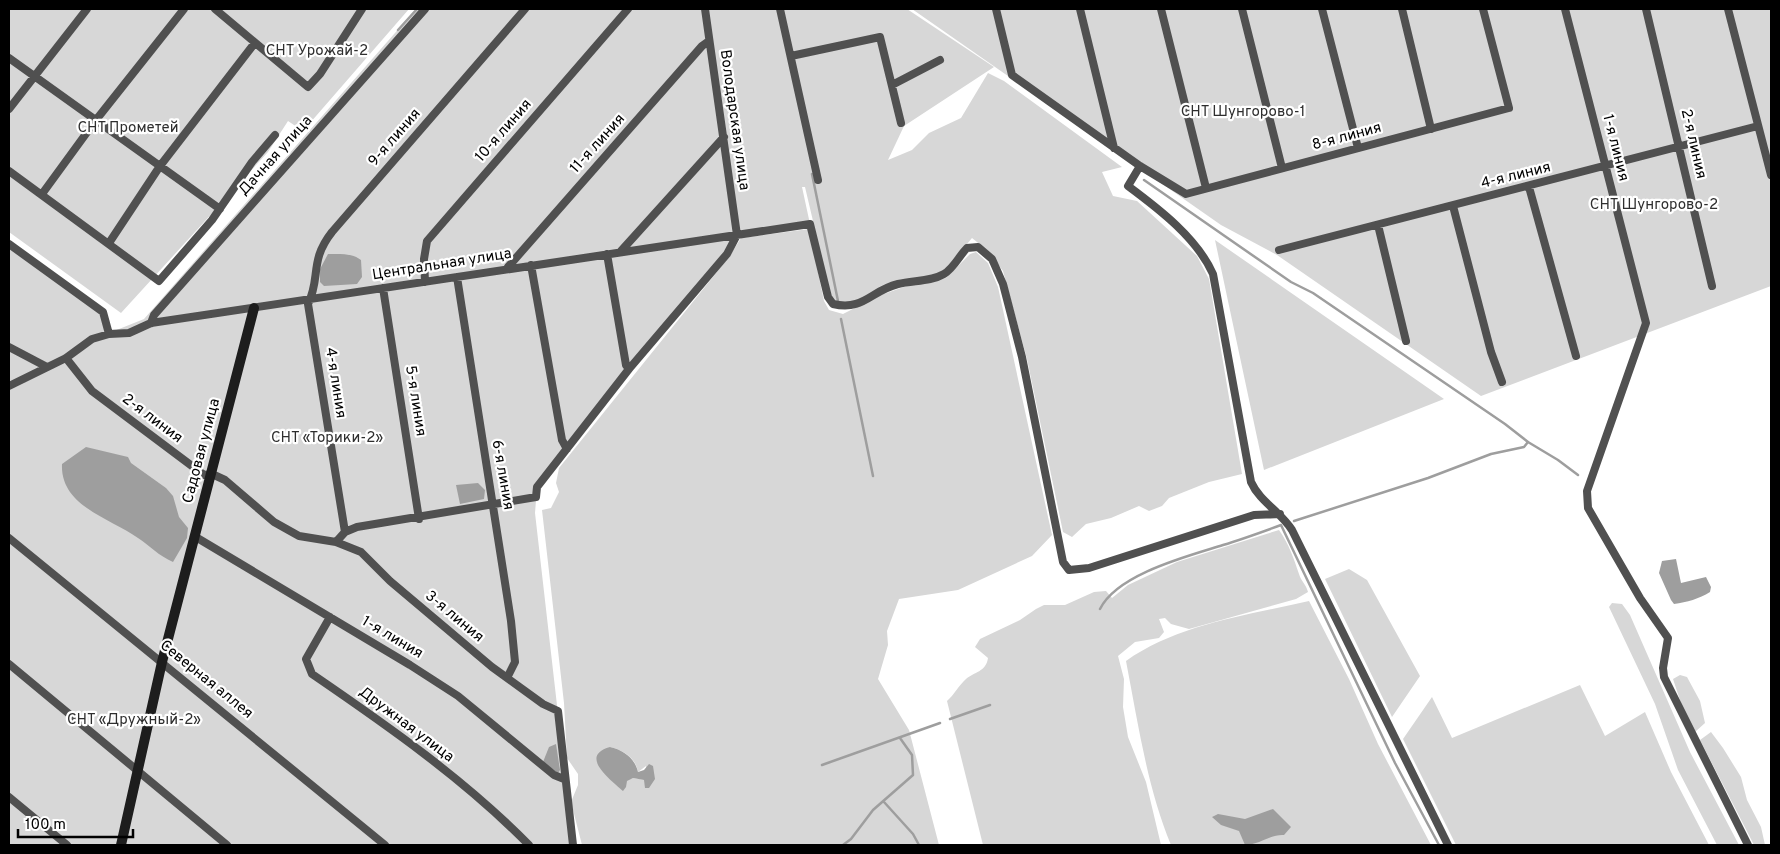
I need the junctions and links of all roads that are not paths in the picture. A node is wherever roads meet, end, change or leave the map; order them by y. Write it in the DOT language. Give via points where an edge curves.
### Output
graph roads {
  1 [pos="87,9"];
  2 [pos="184,9"];
  3 [pos="215,9"];
  4 [pos="362,9"];
  5 [pos="425,9"];
  6 [pos="525,9"];
  7 [pos="628,9"];
  8 [pos="705,9"];
  9 [pos="780,9"];
  10 [pos="996,9"];
  11 [pos="1080,9"];
  12 [pos="1161,9"];
  13 [pos="1242,9"];
  14 [pos="1322,9"];
  15 [pos="1402,9"];
  16 [pos="1484,9"];
  17 [pos="1565,9"];
  18 [pos="1646,9"];
  19 [pos="1728,9"];
  20 [pos="709,41"];
  21 [pos="254,44"];
  22 [pos="791,56"];
  23 [pos="9,58"];
  24 [pos="940,60"];
  25 [pos="34,76"];
  26 [pos="892,85"];
  27 [pos="9,109"];
  28 [pos="96,120"];
  29 [pos="901,123"];
  30 [pos="1758,126"];
  31 [pos="1431,129"];
  32 [pos="275,135"];
  33 [pos="724,137"];
  34 [pos="1680,146"];
  35 [pos="1114,148"];
  36 [pos="1358,148"];
  37 [pos="160,166"];
  38 [pos="1140,166"];
  39 [pos="1606,167"];
  40 [pos="1282,168"];
  41 [pos="9,171"];
  42 [pos="1771,175"];
  43 [pos="818,180"];
  44 [pos="1528,187"];
  45 [pos="1206,188"];
  46 [pos="42,194"];
  47 [pos="1453,206"];
  48 [pos="220,209"];
  49 [pos="1378,225"];
  50 [pos="737,234"];
  51 [pos="109,243"];
  52 [pos="9,244"];
  53 [pos="1280,250"];
  54 [pos="622,252"];
  55 [pos="607,254"];
  56 [pos="531,265"];
  57 [pos="508,268"];
  58 [pos="457,277"];
  59 [pos="426,282"];
  60 [pos="1712,286"];
  61 [pos="383,288"];
  62 [pos="311,299"];
  63 [pos="254,308"];
  64 [pos="151,323"];
  65 [pos="109,334"];
  66 [pos="1406,342"];
  67 [pos="9,347"];
  68 [pos="1576,356"];
  69 [pos="66,358"];
  70 [pos="47,367"];
  71 [pos="629,368"];
  72 [pos="1502,382"];
  73 [pos="9,386"];
  74 [pos="567,449"];
  75 [pos="212,474"];
  76 [pos="493,505"];
  77 [pos="1280,514"];
  78 [pos="419,518"];
  79 [pos="345,532"];
  80 [pos="194,536"];
  81 [pos="9,538"];
  82 [pos="336,542"];
  83 [pos="330,617"];
  84 [pos="162,662"];
  85 [pos="9,664"];
  86 [pos="508,676"];
  87 [pos="138,772"];
  88 [pos="564,779"];
  89 [pos="9,797"];
  90 [pos="67,845"];
  91 [pos="120,845"];
  92 [pos="227,845"];
  93 [pos="385,845"];
  94 [pos="529,845"];
  95 [pos="572,845"];
  96 [pos="1448,845"];
  97 [pos="1748,845"];
  1 -- 25 [label="street"];
  2 -- 28 [label="street"];
  3 -- 21 [label="street"];
  4 -- 21 [label="street" via="308,88"];
  5 -- 64 [label="street, Дачная улица" via="154,315"];
  6 -- 62 [label="street, 9-я линия" via="324,241 316,261"];
  7 -- 59 [label="street, 10-я линия" via="427,241 424,259"];
  8 -- 20 [label="street, Володарская улица"];
  9 -- 22 [label="street"];
  10 -- 35 [label="street" via="1012,75"];
  11 -- 35 [label="street"];
  12 -- 45 [label="street"];
  13 -- 40 [label="street"];
  14 -- 36 [label="street"];
  15 -- 31 [label="street"];
  16 -- 31 [label="street, 8-я линия" via="1509,108"];
  17 -- 39 [label="street, 1-я линия"];
  18 -- 34 [label="street, 2-я линия"];
  19 -- 30 [label="street"];
  20 -- 33 [label="street, Володарская улица"];
  20 -- 57 [label="street, 11-я линия"];
  21 -- 37 [label="street"];
  22 -- 26 [label="street" via="880,37"];
  22 -- 43 [label="street"];
  23 -- 25 [label="street"];
  24 -- 26 [label="street"];
  25 -- 27 [label="street"];
  25 -- 28 [label="street"];
  26 -- 29 [label="street"];
  28 -- 37 [label="street"];
  28 -- 46 [label="street"];
  30 -- 34 [label="street, 4-я линия"];
  30 -- 42 [label="street"];
  31 -- 36 [label="street, 8-я линия"];
  32 -- 48 [label="street"];
  33 -- 50 [label="street, Володарская улица"];
  33 -- 54 [label="street"];
  34 -- 39 [label="street, 4-я линия"];
  34 -- 60 [label="street, 2-я линия"];
  35 -- 38 [label="street"];
  36 -- 40 [label="street, 8-я линия"];
  37 -- 48 [label="street"];
  37 -- 51 [label="street"];
  38 -- 45 [label="street, 8-я линия" via="1181,193"];
  38 -- 77 [label="street" via="1128,186 1151,203 1199,250 1213,274 1250,482 1256,494"];
  39 -- 44 [label="street, 4-я линия"];
  39 -- 97 [label="street, 1-я линия" via="1646,323 1587,491 1588,508 1631,584 1668,638 1664,677"];
  40 -- 45 [label="street, 8-я линия"];
  41 -- 46 [label="street"];
  44 -- 47 [label="street, 4-я линия"];
  44 -- 68 [label="street"];
  46 -- 51 [label="street"];
  47 -- 49 [label="street, 4-я линия"];
  47 -- 72 [label="street" via="1491,352"];
  48 -- 51 [label="street" via="159,281"];
  49 -- 53 [label="street, 4-я линия"];
  49 -- 66 [label="street"];
  50 -- 54 [label="street, Центральная улица"];
  50 -- 71 [label="street" via="727,254"];
  50 -- 77 [label="street, Центральная улица" via="810,224 828,297 833,304 845,307 853,307 897,284 944,274 967,248 978,247 985,252 998,270 1022,357 1063,562 1069,570 1089,568 1254,515"];
  52 -- 65 [label="street" via="103,312"];
  54 -- 55 [label="street, Центральная улица"];
  55 -- 56 [label="street, Центральная улица"];
  55 -- 71 [label="street"];
  56 -- 57 [label="street, Центральная улица"];
  56 -- 74 [label="street" via="562,440"];
  57 -- 58 [label="street, Центральная улица"];
  58 -- 59 [label="street, Центральная улица"];
  58 -- 76 [label="street, 6-я линия"];
  59 -- 61 [label="street, Центральная улица"];
  61 -- 62 [label="street, Центральная улица"];
  61 -- 78 [label="street, 5-я линия"];
  62 -- 63 [label="street, Центральная улица"];
  62 -- 79 [label="street, 4-я линия" via="308,304"];
  63 -- 64 [label="street, Центральная улица"];
  63 -- 75 [label="street, Садовая улица"];
  64 -- 65 [label="street, Центральная улица" via="129,333"];
  65 -- 69 [label="street, Центральная улица" via="92,339"];
  67 -- 70 [label="street"];
  69 -- 70 [label="street, Центральная улица"];
  69 -- 75 [label="street, 2-я линия" via="92,391 204,475"];
  70 -- 73 [label="street, Центральная улица"];
  71 -- 74 [label="street"];
  74 -- 76 [label="street" via="537,488 536,497"];
  75 -- 80 [label="street, Садовая улица"];
  75 -- 82 [label="street, 2-я линия" via="224,480 274,522 299,536"];
  76 -- 78 [label="street"];
  76 -- 86 [label="street, 6-я линия" via="515,662"];
  77 -- 96 [label="street" via="1292,530"];
  78 -- 79 [label="street" via="357,527"];
  79 -- 82 [label="street"];
  80 -- 83 [label="street, 1-я линия"];
  80 -- 84 [label="street, Садовая улица"];
  81 -- 84 [label="street, Северная аллея"];
  82 -- 86 [label="street, 3-я линия" via="361,552 437,622 492,667"];
  83 -- 88 [label="street, 1-я линия" via="458,696 554,775"];
  83 -- 94 [label="street, Дружная улица" via="306,658 312,674 402,736 497,813"];
  84 -- 87 [label="street, Садовая улица"];
  84 -- 93 [label="street, Северная аллея"];
  85 -- 87 [label="street"];
  86 -- 88 [label="street, 3-я линия" via="558,712"];
  87 -- 91 [label="street, Садовая улица"];
  87 -- 92 [label="street"];
  88 -- 95 [label="street"];
  89 -- 90 [label="street"];
}
